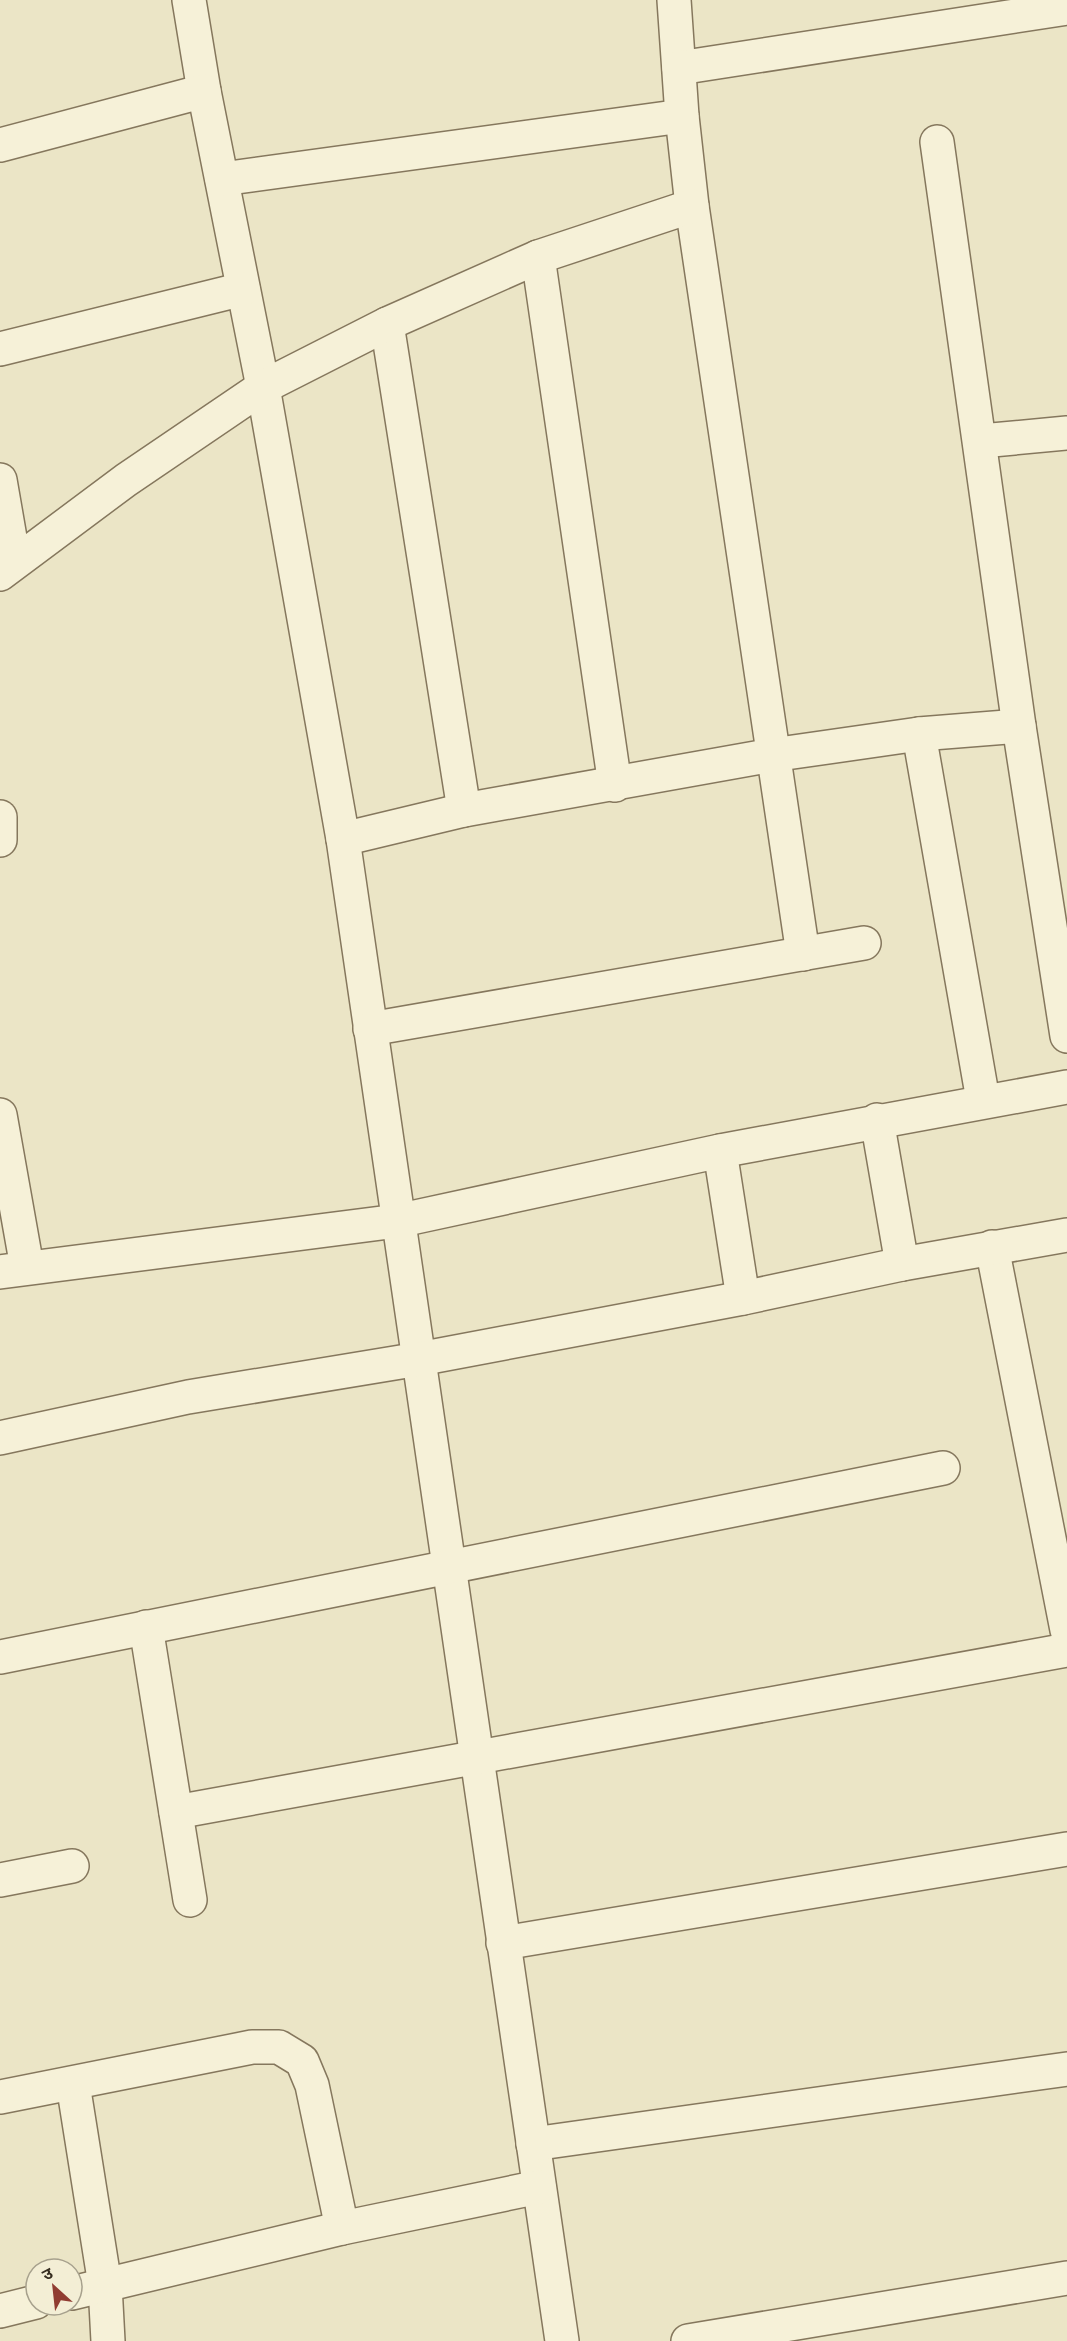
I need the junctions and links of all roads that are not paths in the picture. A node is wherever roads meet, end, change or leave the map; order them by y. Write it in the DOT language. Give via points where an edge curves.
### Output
graph roads {
  1 [pos="189,0"];
  2 [pos="674,0"];
  3 [pos="1067,8"];
  4 [pos="679,68"];
  5 [pos="204,91"];
  6 [pos="682,116"];
  7 [pos="937,142"];
  8 [pos="0,145"];
  9 [pos="222,179"];
  10 [pos="692,206"];
  11 [pos="538,257"];
  12 [pos="243,289"];
  13 [pos="387,324"];
  14 [pos="0,350"];
  15 [pos="263,387"];
  16 [pos="1067,433"];
  17 [pos="981,441"];
  18 [pos="0,480"];
  19 [pos="7,568"];
  20 [pos="1019,726"];
  21 [pos="919,734"];
  22 [pos="772,755"];
  23 [pos="615,785"];
  24 [pos="464,810"];
  25 [pos="0,817"];
  26 [pos="343,839"];
  27 [pos="0,840"];
  28 [pos="864,943"];
  29 [pos="803,954"];
  30 [pos="370,1029"];
  31 [pos="1067,1036"];
  32 [pos="1067,1086"];
  33 [pos="983,1100"];
  34 [pos="0,1115"];
  35 [pos="877,1120"];
  36 [pos="720,1151"];
  37 [pos="398,1221"];
  38 [pos="1067,1235"];
  39 [pos="992,1247"];
  40 [pos="902,1264"];
  41 [pos="13,1269"];
  42 [pos="743,1298"];
  43 [pos="419,1359"];
  44 [pos="0,1438"];
  45 [pos="943,1468"];
  46 [pos="450,1566"];
  47 [pos="146,1627"];
  48 [pos="1067,1630"];
  49 [pos="1067,1650"];
  50 [pos="0,1657"];
  51 [pos="477,1758"];
  52 [pos="176,1812"];
  53 [pos="1067,1849"];
  54 [pos="72,1866"];
  55 [pos="0,1880"];
  56 [pos="190,1900"];
  57 [pos="503,1943"];
  58 [pos="1067,2069"];
  59 [pos="73,2084"];
  60 [pos="0,2097"];
  61 [pos="533,2144"];
  62 [pos="539,2187"];
  63 [pos="342,2228"];
  64 [pos="1067,2278"];
  65 [pos="105,2285"];
  66 [pos="84,2290"];
  67 [pos="24,2305"];
  68 [pos="0,2311"];
  69 [pos="108,2341"];
  70 [pos="562,2341"];
  71 [pos="688,2341"];
  1 -- 5 [label="street"];
  2 -- 4 [label="street"];
  3 -- 4 [label="street"];
  4 -- 6 [label="street"];
  5 -- 8 [label="street"];
  5 -- 9 [label="street"];
  6 -- 9 [label="street"];
  6 -- 10 [label="street"];
  7 -- 17 [label="street"];
  9 -- 12 [label="street"];
  10 -- 11 [label="street"];
  10 -- 22 [label="street"];
  11 -- 13 [label="street"];
  11 -- 23 [label="street"];
  12 -- 14 [label="street"];
  12 -- 15 [label="street"];
  13 -- 15 [label="street"];
  13 -- 24 [label="street"];
  15 -- 19 [label="street" via="126,480"];
  15 -- 26 [label="street"];
  16 -- 17 [label="street"];
  17 -- 20 [label="street"];
  18 -- 19 [label="street"];
  20 -- 21 [label="street"];
  20 -- 31 [label="street"];
  21 -- 22 [label="street"];
  21 -- 33 [label="street"];
  22 -- 23 [label="street"];
  22 -- 29 [label="street"];
  23 -- 24 [label="street"];
  24 -- 26 [label="street"];
  25 -- 27 [label="street"];
  26 -- 30 [label="street"];
  28 -- 29 [label="street"];
  29 -- 30 [label="street"];
  30 -- 37 [label="street"];
  32 -- 33 [label="street"];
  33 -- 35 [label="street"];
  34 -- 41 [label="street"];
  35 -- 36 [label="street"];
  35 -- 40 [label="street"];
  36 -- 37 [label="street"];
  36 -- 42 [label="street"];
  37 -- 41 [label="street"];
  37 -- 43 [label="street"];
  38 -- 39 [label="street"];
  39 -- 40 [label="street"];
  39 -- 48 [label="street"];
  40 -- 42 [label="street"];
  42 -- 43 [label="street"];
  43 -- 44 [label="street" via="188,1397"];
  43 -- 46 [label="street"];
  45 -- 46 [label="street"];
  46 -- 47 [label="street"];
  46 -- 51 [label="street"];
  47 -- 50 [label="street"];
  47 -- 52 [label="street"];
  49 -- 51 [label="street"];
  51 -- 52 [label="street"];
  51 -- 57 [label="street"];
  52 -- 56 [label="street"];
  53 -- 57 [label="street"];
  54 -- 55 [label="street"];
  57 -- 61 [label="street"];
  58 -- 61 [label="street"];
  59 -- 60 [label="street"];
  59 -- 63 [label="street" via="252,2047 279,2047 302,2061 312,2085"];
  59 -- 65 [label="street"];
  61 -- 62 [label="street"];
  62 -- 63 [label="street"];
  62 -- 70 [label="street"];
  63 -- 65 [label="street"];
  64 -- 71 [label="street"];
  65 -- 66 [label="street"];
  65 -- 69 [label="street"];
  67 -- 68 [label="street"];
}
